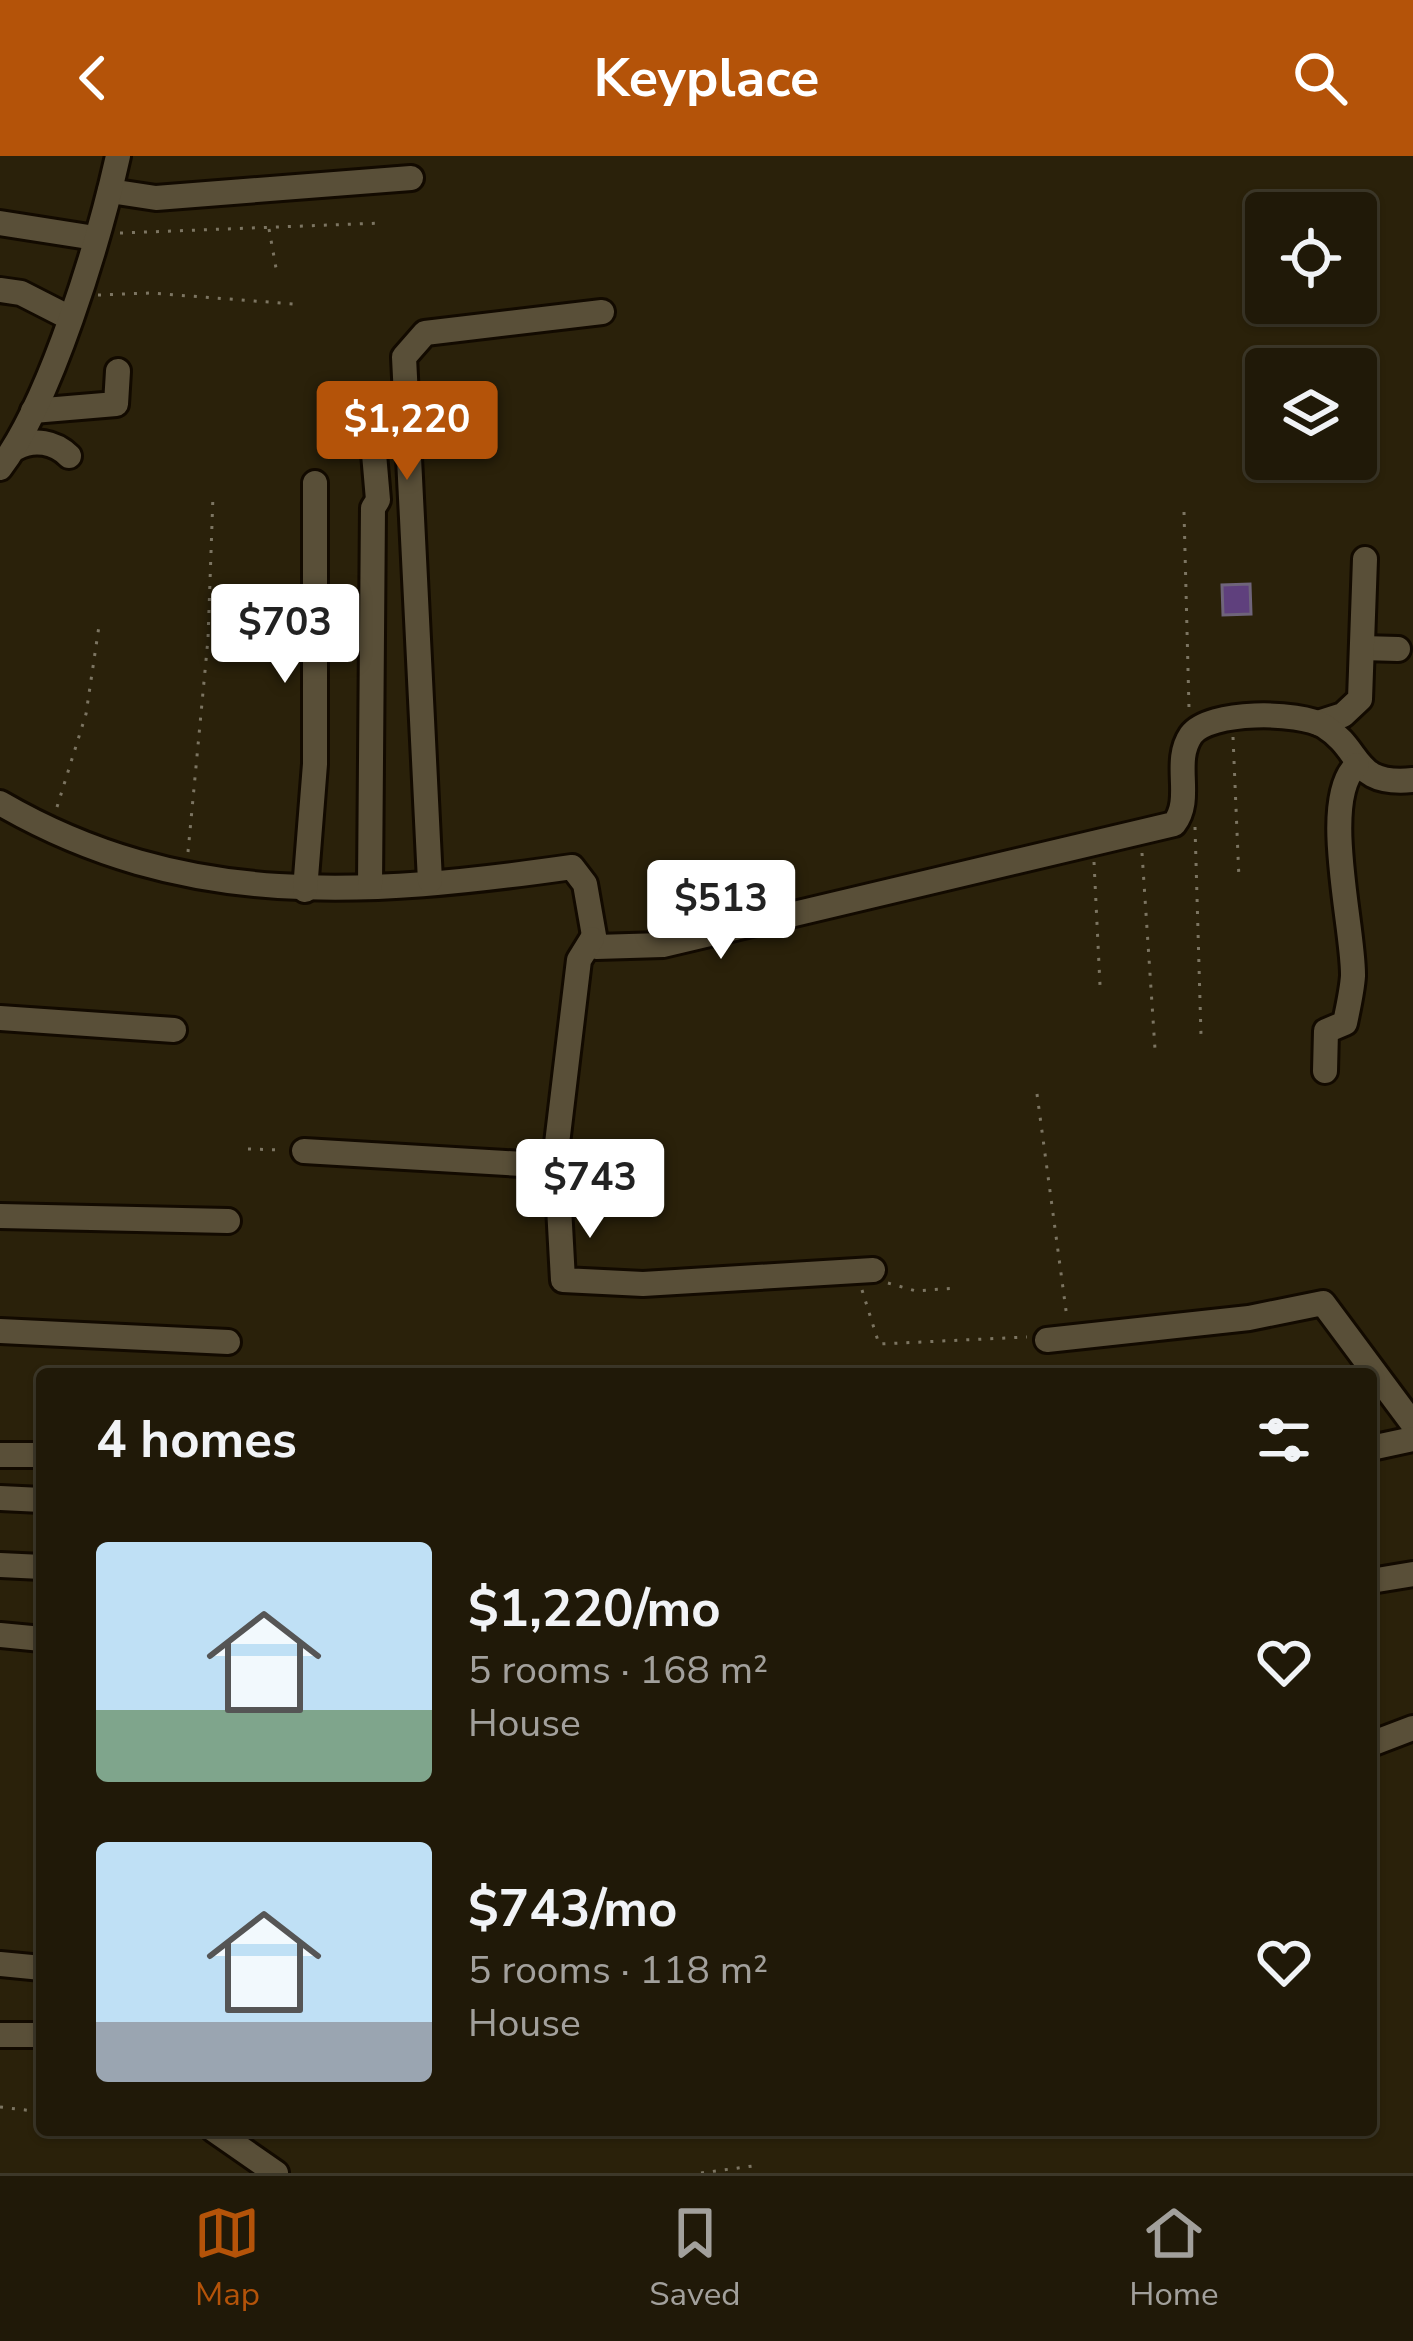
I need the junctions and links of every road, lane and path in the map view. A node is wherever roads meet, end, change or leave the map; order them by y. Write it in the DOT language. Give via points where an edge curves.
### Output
graph roads {
  1 [pos="118,156"];
  2 [pos="411,178"];
  3 [pos="110,191"];
  4 [pos="0,223"];
  5 [pos="382,223"];
  6 [pos="269,229"];
  7 [pos="95,236"];
  8 [pos="276,268"];
  9 [pos="0,290"];
  10 [pos="294,304"];
  11 [pos="71,306"];
  12 [pos="602,312"];
  13 [pos="118,371"];
  14 [pos="33,411"];
  15 [pos="368,450"];
  16 [pos="69,456"];
  17 [pos="8,458"];
  18 [pos="315,484"];
  19 [pos="213,495"];
  20 [pos="1184,512"];
  21 [pos="1365,560"];
  22 [pos="99,626"];
  23 [pos="1362,648"];
  24 [pos="1398,649"];
  25 [pos="1228,718"];
  26 [pos="1318,723"];
  27 [pos="1196,729"];
  28 [pos="1357,765"];
  29 [pos="1413,780"];
  30 [pos="0,803"];
  31 [pos="1182,805"];
  32 [pos="48,831"];
  33 [pos="1137,833"];
  34 [pos="1089,846"];
  35 [pos="182,874"];
  36 [pos="1239,879"];
  37 [pos="430,880"];
  38 [pos="370,886"];
  39 [pos="305,890"];
  40 [pos="592,939"];
  41 [pos="1100,986"];
  42 [pos="0,1018"];
  43 [pos="174,1030"];
  44 [pos="1201,1035"];
  45 [pos="1155,1048"];
  46 [pos="1325,1071"];
  47 [pos="1037,1094"];
  48 [pos="248,1149"];
  49 [pos="304,1151"];
  50 [pos="556,1166"];
  51 [pos="0,1216"];
  52 [pos="228,1221"];
  53 [pos="862,1270"];
  54 [pos="956,1288"];
  55 [pos="0,1331"];
  56 [pos="1058,1338"];
  57 [pos="228,1342"];
  58 [pos="1371,1368"];
  59 [pos="1377,1376"];
  60 [pos="1413,1424"];
  61 [pos="1413,1439"];
  62 [pos="1377,1447"];
  63 [pos="0,1455"];
  64 [pos="36,1455"];
  65 [pos="0,1498"];
  66 [pos="36,1500"];
  67 [pos="0,1565"];
  68 [pos="36,1567"];
  69 [pos="1413,1574"];
  70 [pos="1377,1580"];
  71 [pos="0,1635"];
  72 [pos="36,1638"];
  73 [pos="1413,1728"];
  74 [pos="1377,1742"];
  75 [pos="0,1964"];
  76 [pos="36,1967"];
  77 [pos="0,2035"];
  78 [pos="36,2035"];
  79 [pos="0,2108"];
  80 [pos="36,2112"];
  81 [pos="223,2136"];
  82 [pos="760,2165"];
  83 [pos="276,2173"];
  84 [pos="701,2173"];
  1 -- 3 [label="street"];
  2 -- 3 [label="street" via="156,198"];
  3 -- 7 [label="street"];
  4 -- 7 [label="street"];
  5 -- 6 [label="path"];
  6 -- 7 [label="path"];
  6 -- 8 [label="path"];
  7 -- 11 [label="street"];
  9 -- 11 [label="street"];
  10 -- 11 [label="path" via="150,293"];
  11 -- 14 [label="street"];
  12 -- 37 [label="street" via="425,333 404,357"];
  13 -- 14 [label="street" via="116,404"];
  14 -- 17 [label="street"];
  15 -- 38 [label="street"];
  16 -- 17 [label="street" via="58,446 27,442"];
  18 -- 39 [label="street" via="315,764"];
  19 -- 35 [label="path" via="193,835"];
  20 -- 27 [label="path" via="1185,675"];
  21 -- 23 [label="street"];
  22 -- 32 [label="path" via="76,756"];
  23 -- 24 [label="street"];
  23 -- 26 [label="street" via="1360,699"];
  25 -- 26 [label="street"];
  25 -- 27 [label="street"];
  25 -- 36 [label="path"];
  26 -- 28 [label="street"];
  27 -- 31 [label="street" via="1182,757"];
  28 -- 29 [label="street" via="1373,777"];
  28 -- 46 [label="street" via="1346,778 1342,844 1353,976 1345,1022 1326,1031"];
  30 -- 32 [label="street"];
  31 -- 33 [label="street" via="1174,824"];
  31 -- 44 [label="path" via="1196,828"];
  32 -- 35 [label="street"];
  33 -- 34 [label="street"];
  33 -- 45 [label="path"];
  34 -- 40 [label="street" via="663,945 620,950"];
  34 -- 41 [label="path" via="1101,917"];
  35 -- 39 [label="street"];
  37 -- 38 [label="street"];
  37 -- 40 [label="street" via="572,867 585,884"];
  38 -- 39 [label="street"];
  40 -- 50 [label="street" via="579,960"];
  42 -- 43 [label="street"];
  47 -- 56 [label="path"];
  48 -- 49 [label="path"];
  49 -- 50 [label="street"];
  50 -- 53 [label="street" via="563,1280 643,1284"];
  51 -- 52 [label="street"];
  53 -- 54 [label="path" via="896,1289"];
  53 -- 56 [label="path" via="879,1344"];
  55 -- 57 [label="street"];
  56 -- 58 [label="street" via="1323,1304"];
  59 -- 60 [label="street"];
  61 -- 62 [label="street"];
  63 -- 64 [label="street"];
  65 -- 66 [label="street"];
  67 -- 68 [label="street"];
  69 -- 70 [label="street"];
  71 -- 72 [label="street"];
  73 -- 74 [label="street"];
  75 -- 76 [label="street"];
  77 -- 78 [label="street"];
  79 -- 80 [label="path"];
  81 -- 83 [label="street"];
  82 -- 84 [label="path"];
}
